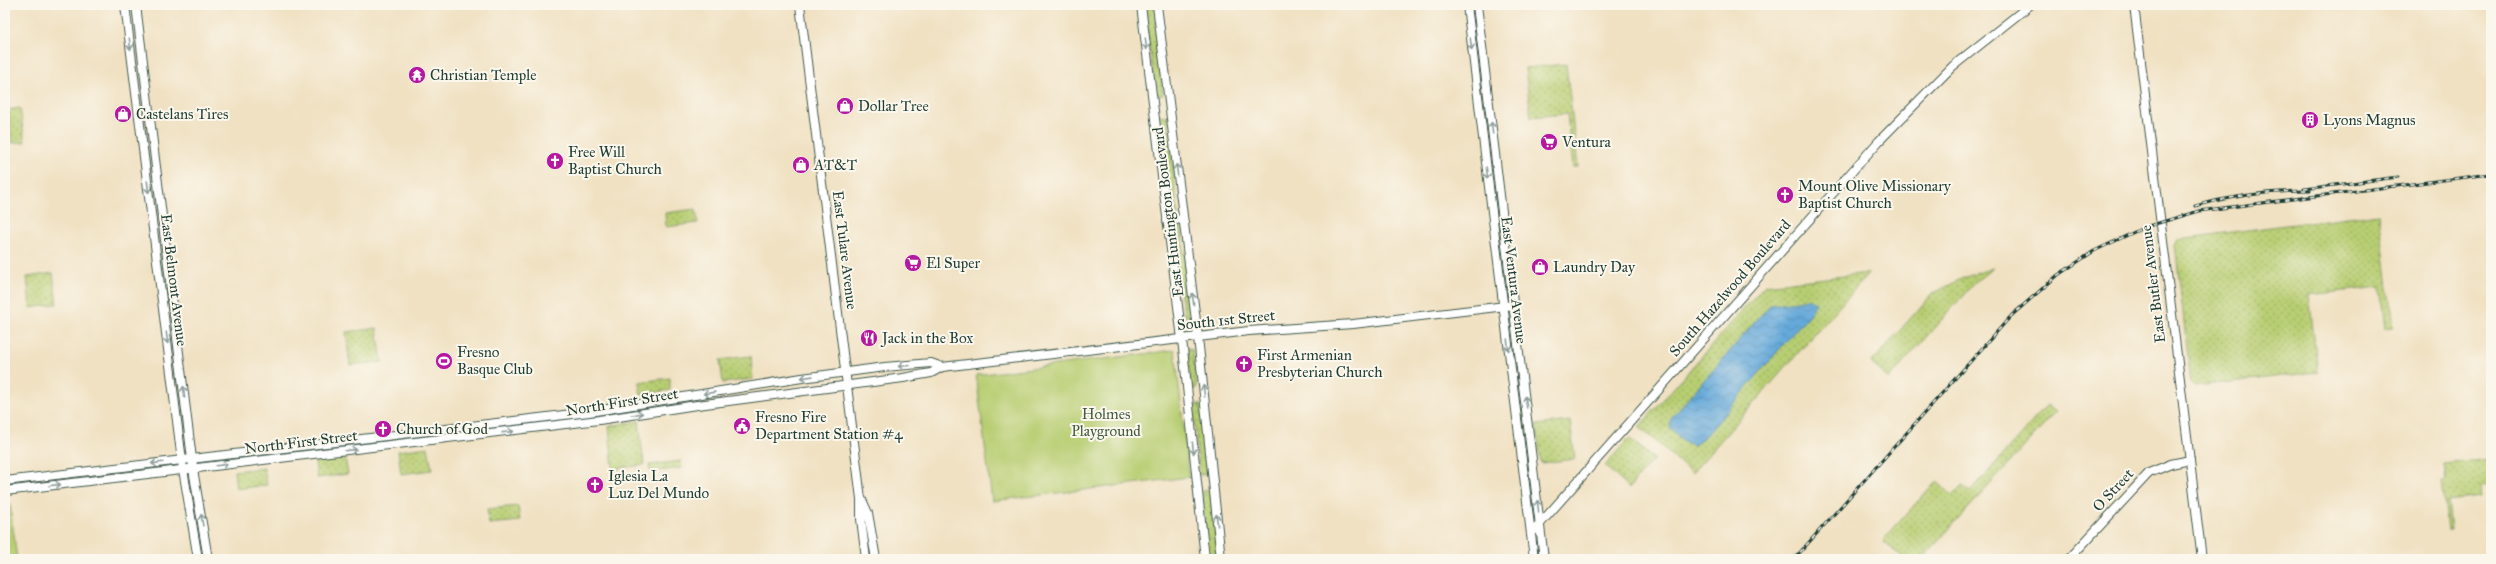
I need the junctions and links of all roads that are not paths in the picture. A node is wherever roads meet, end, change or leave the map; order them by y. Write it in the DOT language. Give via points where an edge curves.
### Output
graph roads {
  1 [pos="124,5"];
  2 [pos="136,5"];
  3 [pos="800,5"];
  4 [pos="1141,5"];
  5 [pos="1157,5"];
  6 [pos="1467,5"];
  7 [pos="1477,5"];
  8 [pos="2030,5"];
  9 [pos="2134,5"];
  10 [pos="142,136"];
  11 [pos="158,185"];
  12 [pos="1183,219"];
  13 [pos="1167,221"];
  14 [pos="1514,305"];
  15 [pos="1504,307"];
  16 [pos="1198,337"];
  17 [pos="1182,339"];
  18 [pos="942,367"];
  19 [pos="846,372"];
  20 [pos="761,385"];
  21 [pos="847,385"];
  22 [pos="790,392"];
  23 [pos="726,401"];
  24 [pos="311,444"];
  25 [pos="192,458"];
  26 [pos="182,459"];
  27 [pos="271,459"];
  28 [pos="2190,460"];
  29 [pos="194,468"];
  30 [pos="184,469"];
  31 [pos="5,481"];
  32 [pos="5,492"];
  33 [pos="861,499"];
  34 [pos="861,511"];
  35 [pos="1540,524"];
  36 [pos="1531,534"];
  37 [pos="873,541"];
  38 [pos="864,544"];
  39 [pos="198,559"];
  40 [pos="208,559"];
  41 [pos="866,559"];
  42 [pos="872,559"];
  43 [pos="876,559"];
  44 [pos="1205,559"];
  45 [pos="1221,559"];
  46 [pos="1534,559"];
  47 [pos="1544,559"];
  48 [pos="2069,559"];
  49 [pos="2202,559"];
  1 -- 10 [label="main road, East Belmont Avenue, one-way"];
  2 -- 11 [label="main road, East Belmont Avenue"];
  3 -- 19 [label="main road, East Tulare Avenue"];
  4 -- 13 [label="main road, East Huntington Boulevard, one-way"];
  12 -- 5 [label="main road, East Huntington Boulevard, one-way"];
  6 -- 15 [label="main road, East Ventura Avenue, one-way"];
  14 -- 7 [label="main road, East Ventura Avenue, one-way"];
  8 -- 35 [label="main road, South Hazelwood Boulevard" via="1953,66 1879,141"];
  9 -- 28 [label="main road, East Butler Avenue"];
  10 -- 11 [label="main road" via="147,139"];
  10 -- 26 [label="main road, East Belmont Avenue, one-way"];
  25 -- 11 [label="main road, East Belmont Avenue, one-way"];
  12 -- 13 [label="main road"];
  16 -- 12 [label="main road, East Huntington Boulevard, one-way"];
  13 -- 17 [label="main road, East Huntington Boulevard"];
  14 -- 15 [label="main road, South 1st Street"];
  35 -- 14 [label="main road, East Ventura Avenue, one-way"];
  15 -- 16 [label="main road, South 1st Street" via="1357,324"];
  15 -- 36 [label="main road, East Ventura Avenue, one-way"];
  16 -- 17 [label="main road, South 1st Street"];
  45 -- 16 [label="main road, East Huntington Boulevard, one-way"];
  17 -- 18 [label="main road, South 1st Street"];
  17 -- 44 [label="main road, East Huntington Boulevard, one-way"];
  18 -- 19 [label="main road, South 1st Street, one-way" via="930,363"];
  18 -- 21 [label="main road, South 1st Street" via="930,373"];
  19 -- 20 [label="main road, South 1st Street, one-way"];
  19 -- 21 [label="main road, East Tulare Avenue"];
  20 -- 23 [label="main road" via="757,390 732,395"];
  20 -- 24 [label="main road, North First Street, one-way" via="589,412"];
  21 -- 22 [label="main road, South 1st Street"];
  21 -- 33 [label="main road, East Tulare Avenue"];
  22 -- 23 [label="main road, North First Street"];
  27 -- 23 [label="main road, North First Street, one-way" via="558,426"];
  24 -- 25 [label="main road, North First Street"];
  24 -- 27 [label="main road" via="297,451 276,454"];
  25 -- 26 [label="main road, North First Street"];
  25 -- 29 [label="main road, East Belmont Avenue"];
  26 -- 30 [label="main road, East Belmont Avenue"];
  26 -- 31 [label="main road, North First Street, one-way"];
  29 -- 27 [label="main road, North First Street, one-way"];
  28 -- 48 [label="main road, O Street" via="2149,473"];
  28 -- 49 [label="main road, East Butler Avenue"];
  29 -- 30 [label="main road, North First Street"];
  40 -- 29 [label="main road, East Belmont Avenue, one-way"];
  32 -- 30 [label="main road, North First Street, one-way"];
  30 -- 39 [label="main road, East Belmont Avenue"];
  33 -- 34 [label="main road, East Tulare Avenue"];
  33 -- 37 [label="main road, East Tulare Avenue" via="868,513"];
  34 -- 37 [label="main road" via="868,538"];
  34 -- 38 [label="main road, East Tulare Avenue"];
  35 -- 36 [label="main road, South Hazelwood Boulevard"];
  35 -- 47 [label="main road, East Ventura Avenue"];
  36 -- 46 [label="main road, East Ventura Avenue"];
  37 -- 43 [label="main road, East Tulare Avenue"];
  38 -- 41 [label="main road, East Tulare Avenue"];
  38 -- 42 [label="main road"];
}
